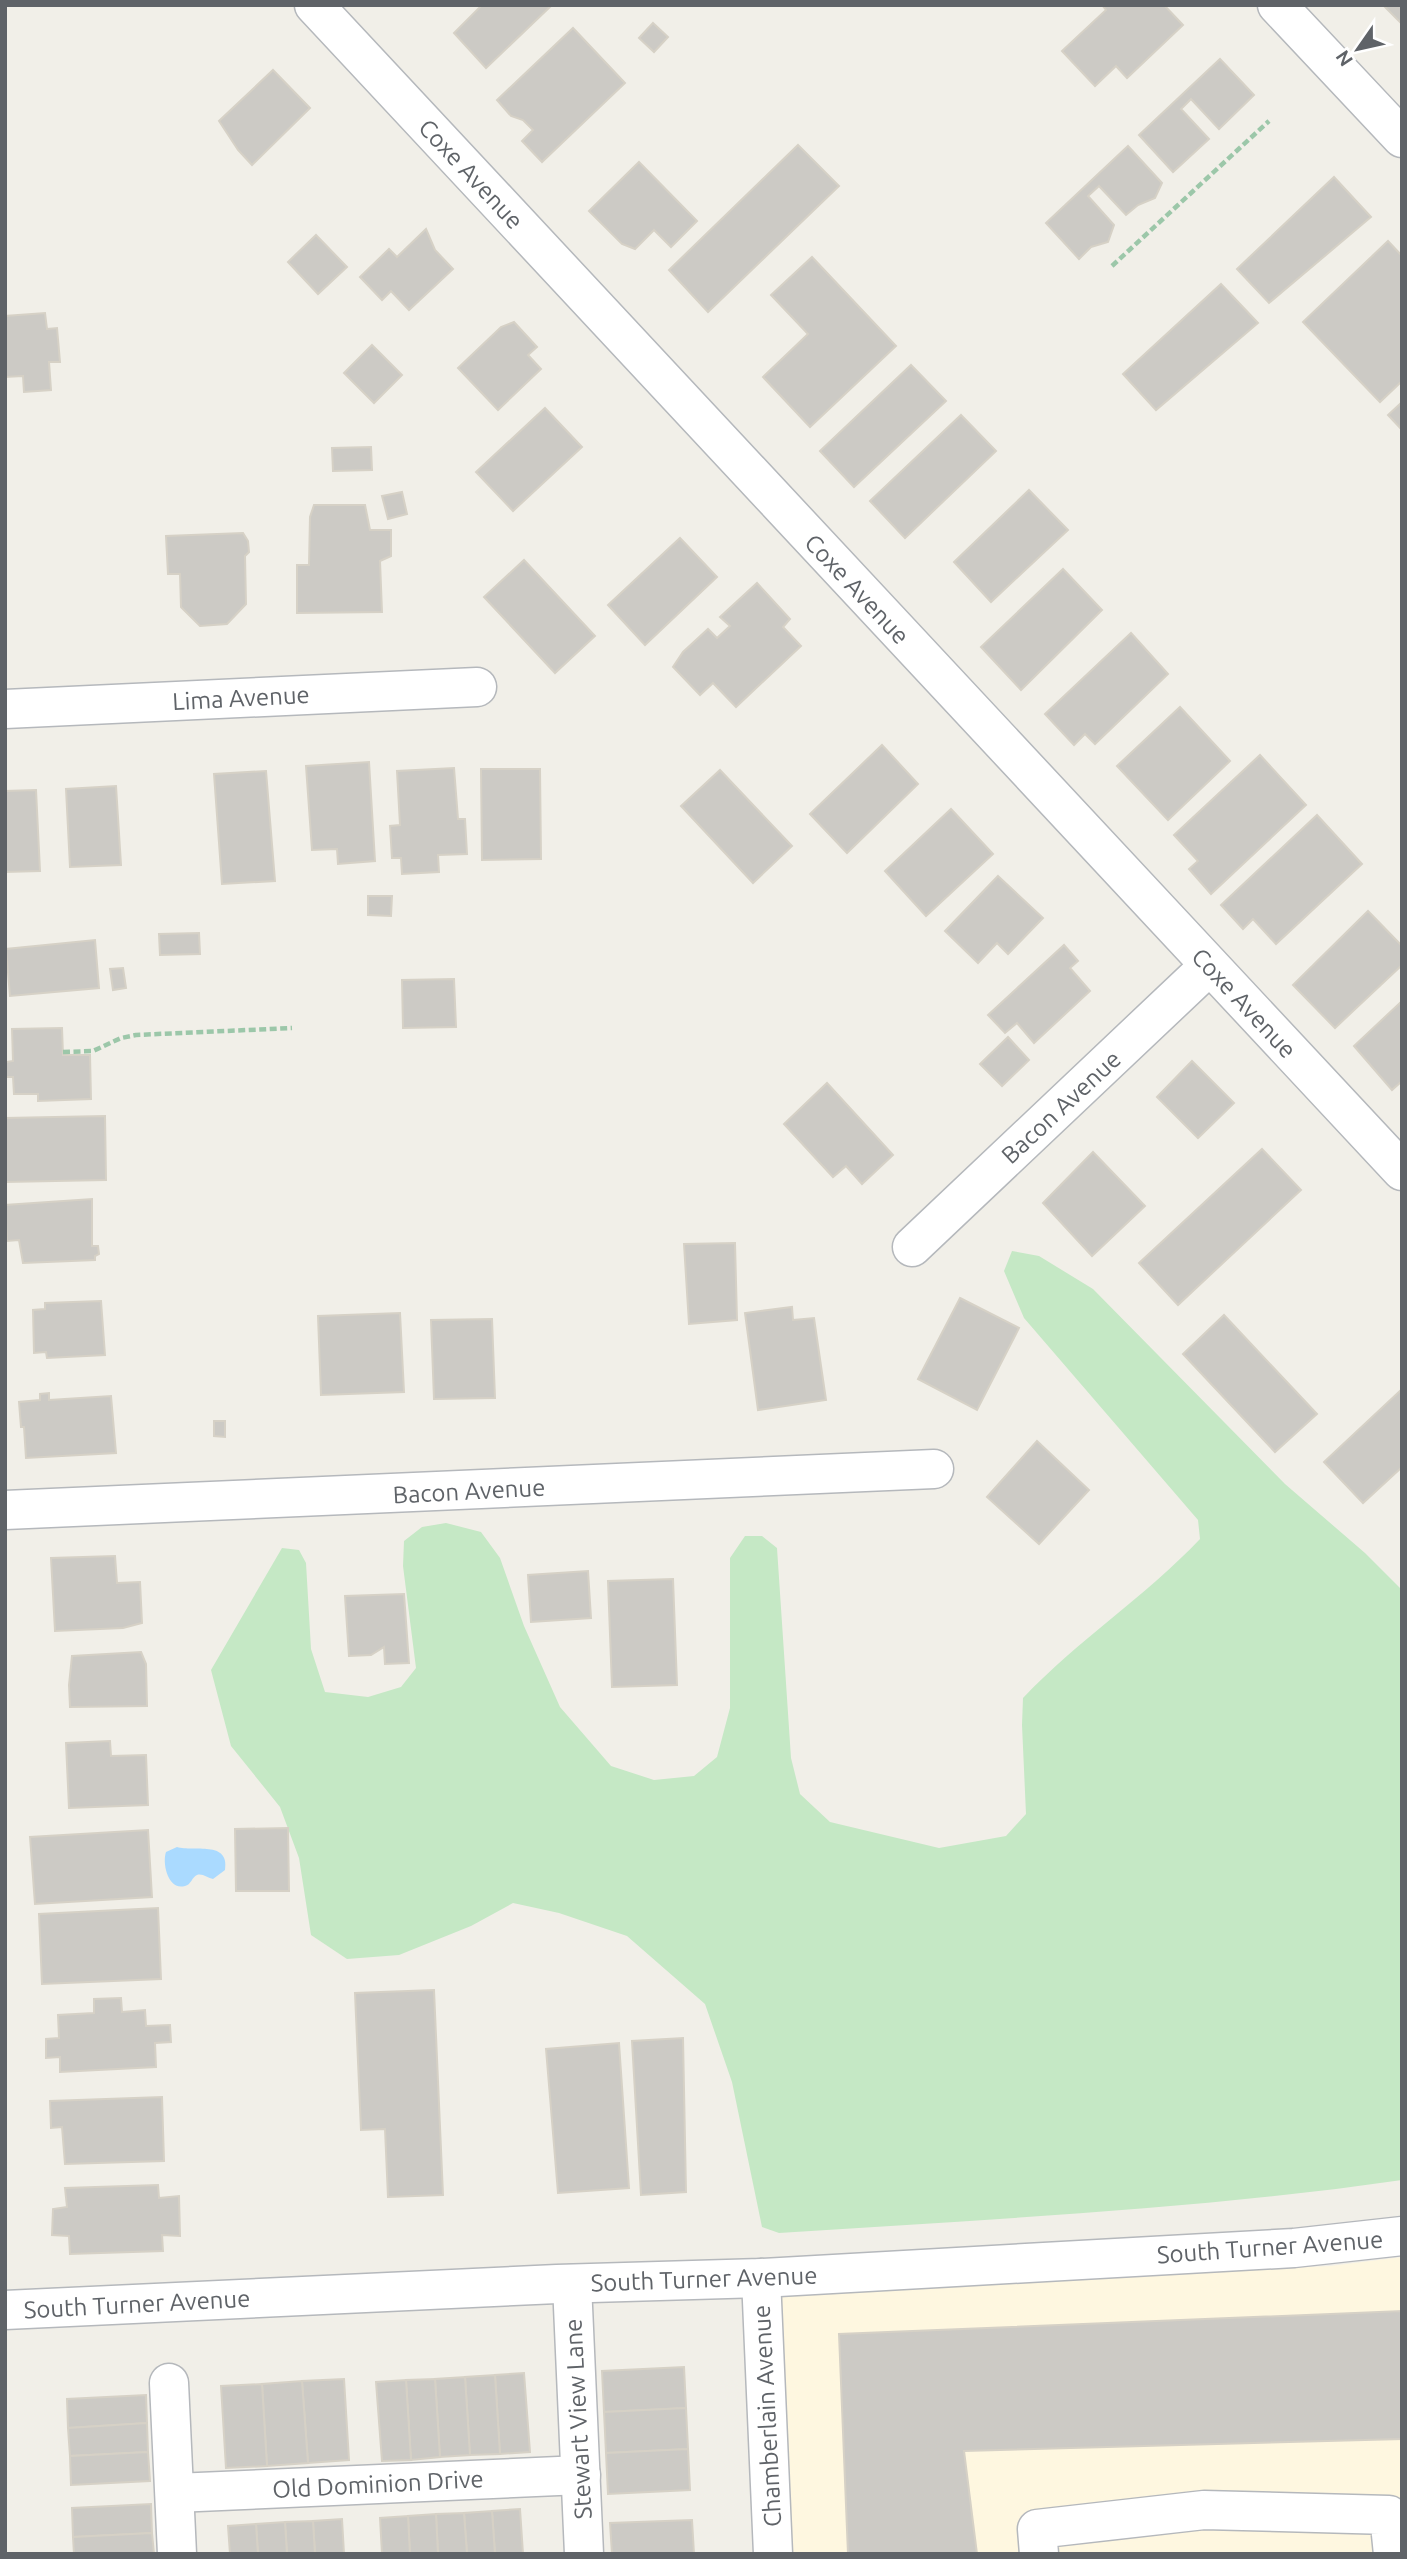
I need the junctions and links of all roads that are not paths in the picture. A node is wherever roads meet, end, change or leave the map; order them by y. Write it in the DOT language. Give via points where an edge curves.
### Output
graph roads {
  1 [pos="314,5"];
  2 [pos="1277,5"];
  3 [pos="1402,138"];
  4 [pos="477,687"];
  5 [pos="5,709"];
  6 [pos="1209,966"];
  7 [pos="1402,1171"];
  8 [pos="912,1247"];
  9 [pos="934,1469"];
  10 [pos="5,1510"];
  11 [pos="1402,2236"];
  12 [pos="761,2278"];
  13 [pos="572,2284"];
  14 [pos="5,2310"];
  15 [pos="169,2383"];
  16 [pos="581,2475"];
  17 [pos="174,2493"];
  18 [pos="177,2554"];
  19 [pos="584,2554"];
  20 [pos="774,2554"];
  21 [pos="1039,2554"];
  22 [pos="1393,2554"];
  1 -- 6 [label="street, Coxe Avenue"];
  2 -- 3 [label="street"];
  4 -- 5 [label="street, Lima Avenue"];
  6 -- 7 [label="street, Coxe Avenue"];
  6 -- 8 [label="street, Bacon Avenue"];
  9 -- 10 [label="street, Bacon Avenue"];
  11 -- 12 [label="street, South Turner Avenue" via="1294,2248"];
  12 -- 13 [label="street, South Turner Avenue"];
  12 -- 20 [label="street, Chamberlain Avenue"];
  13 -- 14 [label="street, South Turner Avenue"];
  13 -- 16 [label="street, Stewart View Lane"];
  15 -- 17 [label="street"];
  16 -- 17 [label="street, Old Dominion Drive"];
  16 -- 19 [label="street, Stewart View Lane"];
  17 -- 18 [label="street"];
  21 -- 22 [label="street" via="1037,2529 1204,2510 1389,2515"];
}
